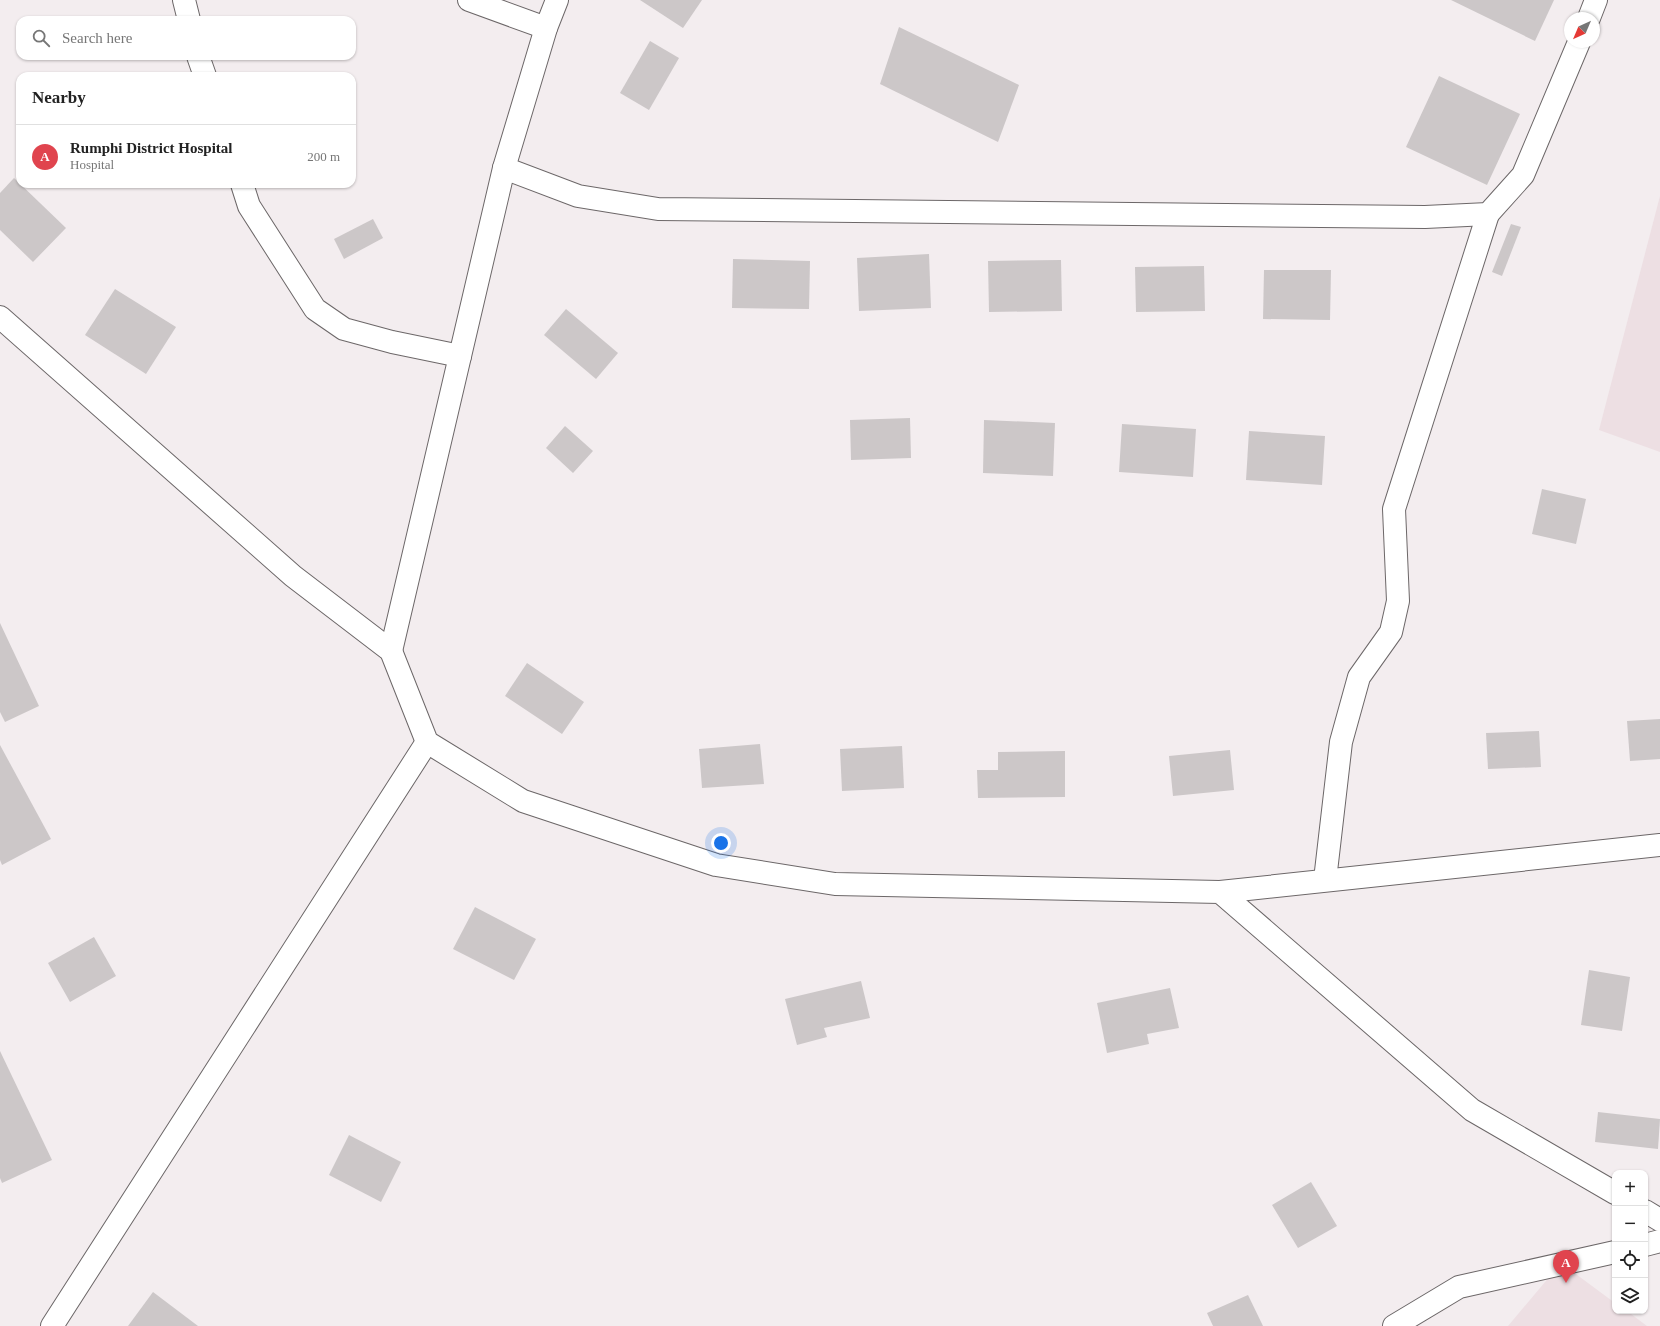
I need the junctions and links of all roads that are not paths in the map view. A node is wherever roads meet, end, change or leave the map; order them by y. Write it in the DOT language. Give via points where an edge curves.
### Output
graph roads {
  1 [pos="184,0"];
  2 [pos="469,0"];
  3 [pos="557,0"];
  4 [pos="1596,0"];
  5 [pos="1591,12"];
  6 [pos="188,16"];
  7 [pos="546,28"];
  8 [pos="1576,48"];
  9 [pos="199,60"];
  10 [pos="204,72"];
  11 [pos="504,168"];
  12 [pos="243,188"];
  13 [pos="1488,214"];
  14 [pos="0,317"];
  15 [pos="460,356"];
  16 [pos="391,651"];
  17 [pos="427,742"];
  18 [pos="1660,845"];
  19 [pos="1326,880"];
  20 [pos="1220,892"];
  21 [pos="1612,1191"];
  22 [pos="1648,1213"];
  23 [pos="1660,1220"];
  24 [pos="1660,1241"];
  25 [pos="1648,1244"];
  26 [pos="1612,1253"];
  27 [pos="52,1326"];
  28 [pos="1394,1326"];
  1 -- 6 [label="street"];
  2 -- 7 [label="street"];
  3 -- 7 [label="street"];
  4 -- 5 [label="street"];
  7 -- 11 [label="street"];
  8 -- 13 [label="street" via="1523,175"];
  9 -- 10 [label="street"];
  11 -- 13 [label="street" via="578,196 658,209 1417,217"];
  11 -- 15 [label="street"];
  12 -- 15 [label="street" via="249,206 315,309 344,329"];
  13 -- 19 [label="street" via="1394,508 1398,601 1391,632 1359,677 1341,742"];
  14 -- 16 [label="street" via="293,576"];
  15 -- 16 [label="street"];
  16 -- 17 [label="street"];
  17 -- 20 [label="street" via="523,801 716,865 835,884"];
  17 -- 27 [label="street"];
  18 -- 19 [label="street"];
  19 -- 20 [label="street"];
  20 -- 21 [label="street" via="1472,1110"];
  22 -- 23 [label="street"];
  24 -- 25 [label="street"];
  26 -- 28 [label="street" via="1459,1287"];
}
